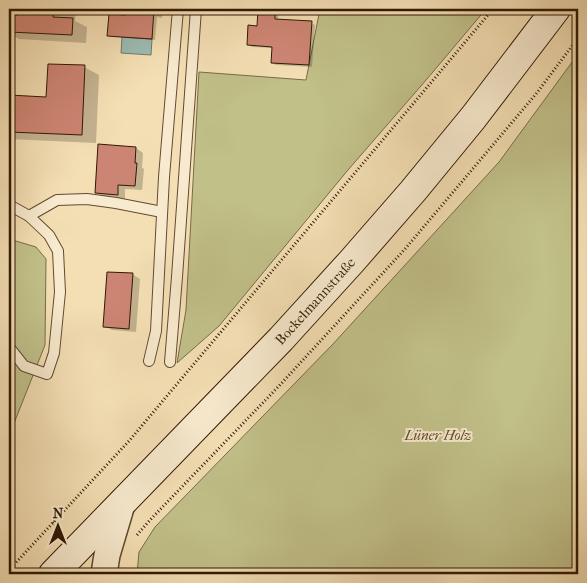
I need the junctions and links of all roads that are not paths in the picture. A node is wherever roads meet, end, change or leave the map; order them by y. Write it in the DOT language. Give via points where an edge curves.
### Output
graph roads {
  1 [pos="178,9"];
  2 [pos="196,9"];
  3 [pos="556,9"];
  4 [pos="9,205"];
  5 [pos="162,212"];
  6 [pos="29,216"];
  7 [pos="9,347"];
  8 [pos="149,361"];
  9 [pos="170,362"];
  10 [pos="123,501"];
  11 [pos="60,572"];
  12 [pos="104,574"];
  1 -- 5 [label="lane"];
  2 -- 9 [label="lane"];
  3 -- 10 [label="main road, Bockelmannstraße" via="474,118 364,247 281,339"];
  4 -- 6 [label="lane"];
  5 -- 6 [label="lane" via="87,199 57,200"];
  5 -- 8 [label="lane" via="156,331"];
  6 -- 7 [label="lane" via="48,235 58,251 60,292 54,353 47,374 24,366"];
  10 -- 11 [label="main road, Bockelmannstraße"];
  10 -- 12 [label="street" via="106,555"];
}
